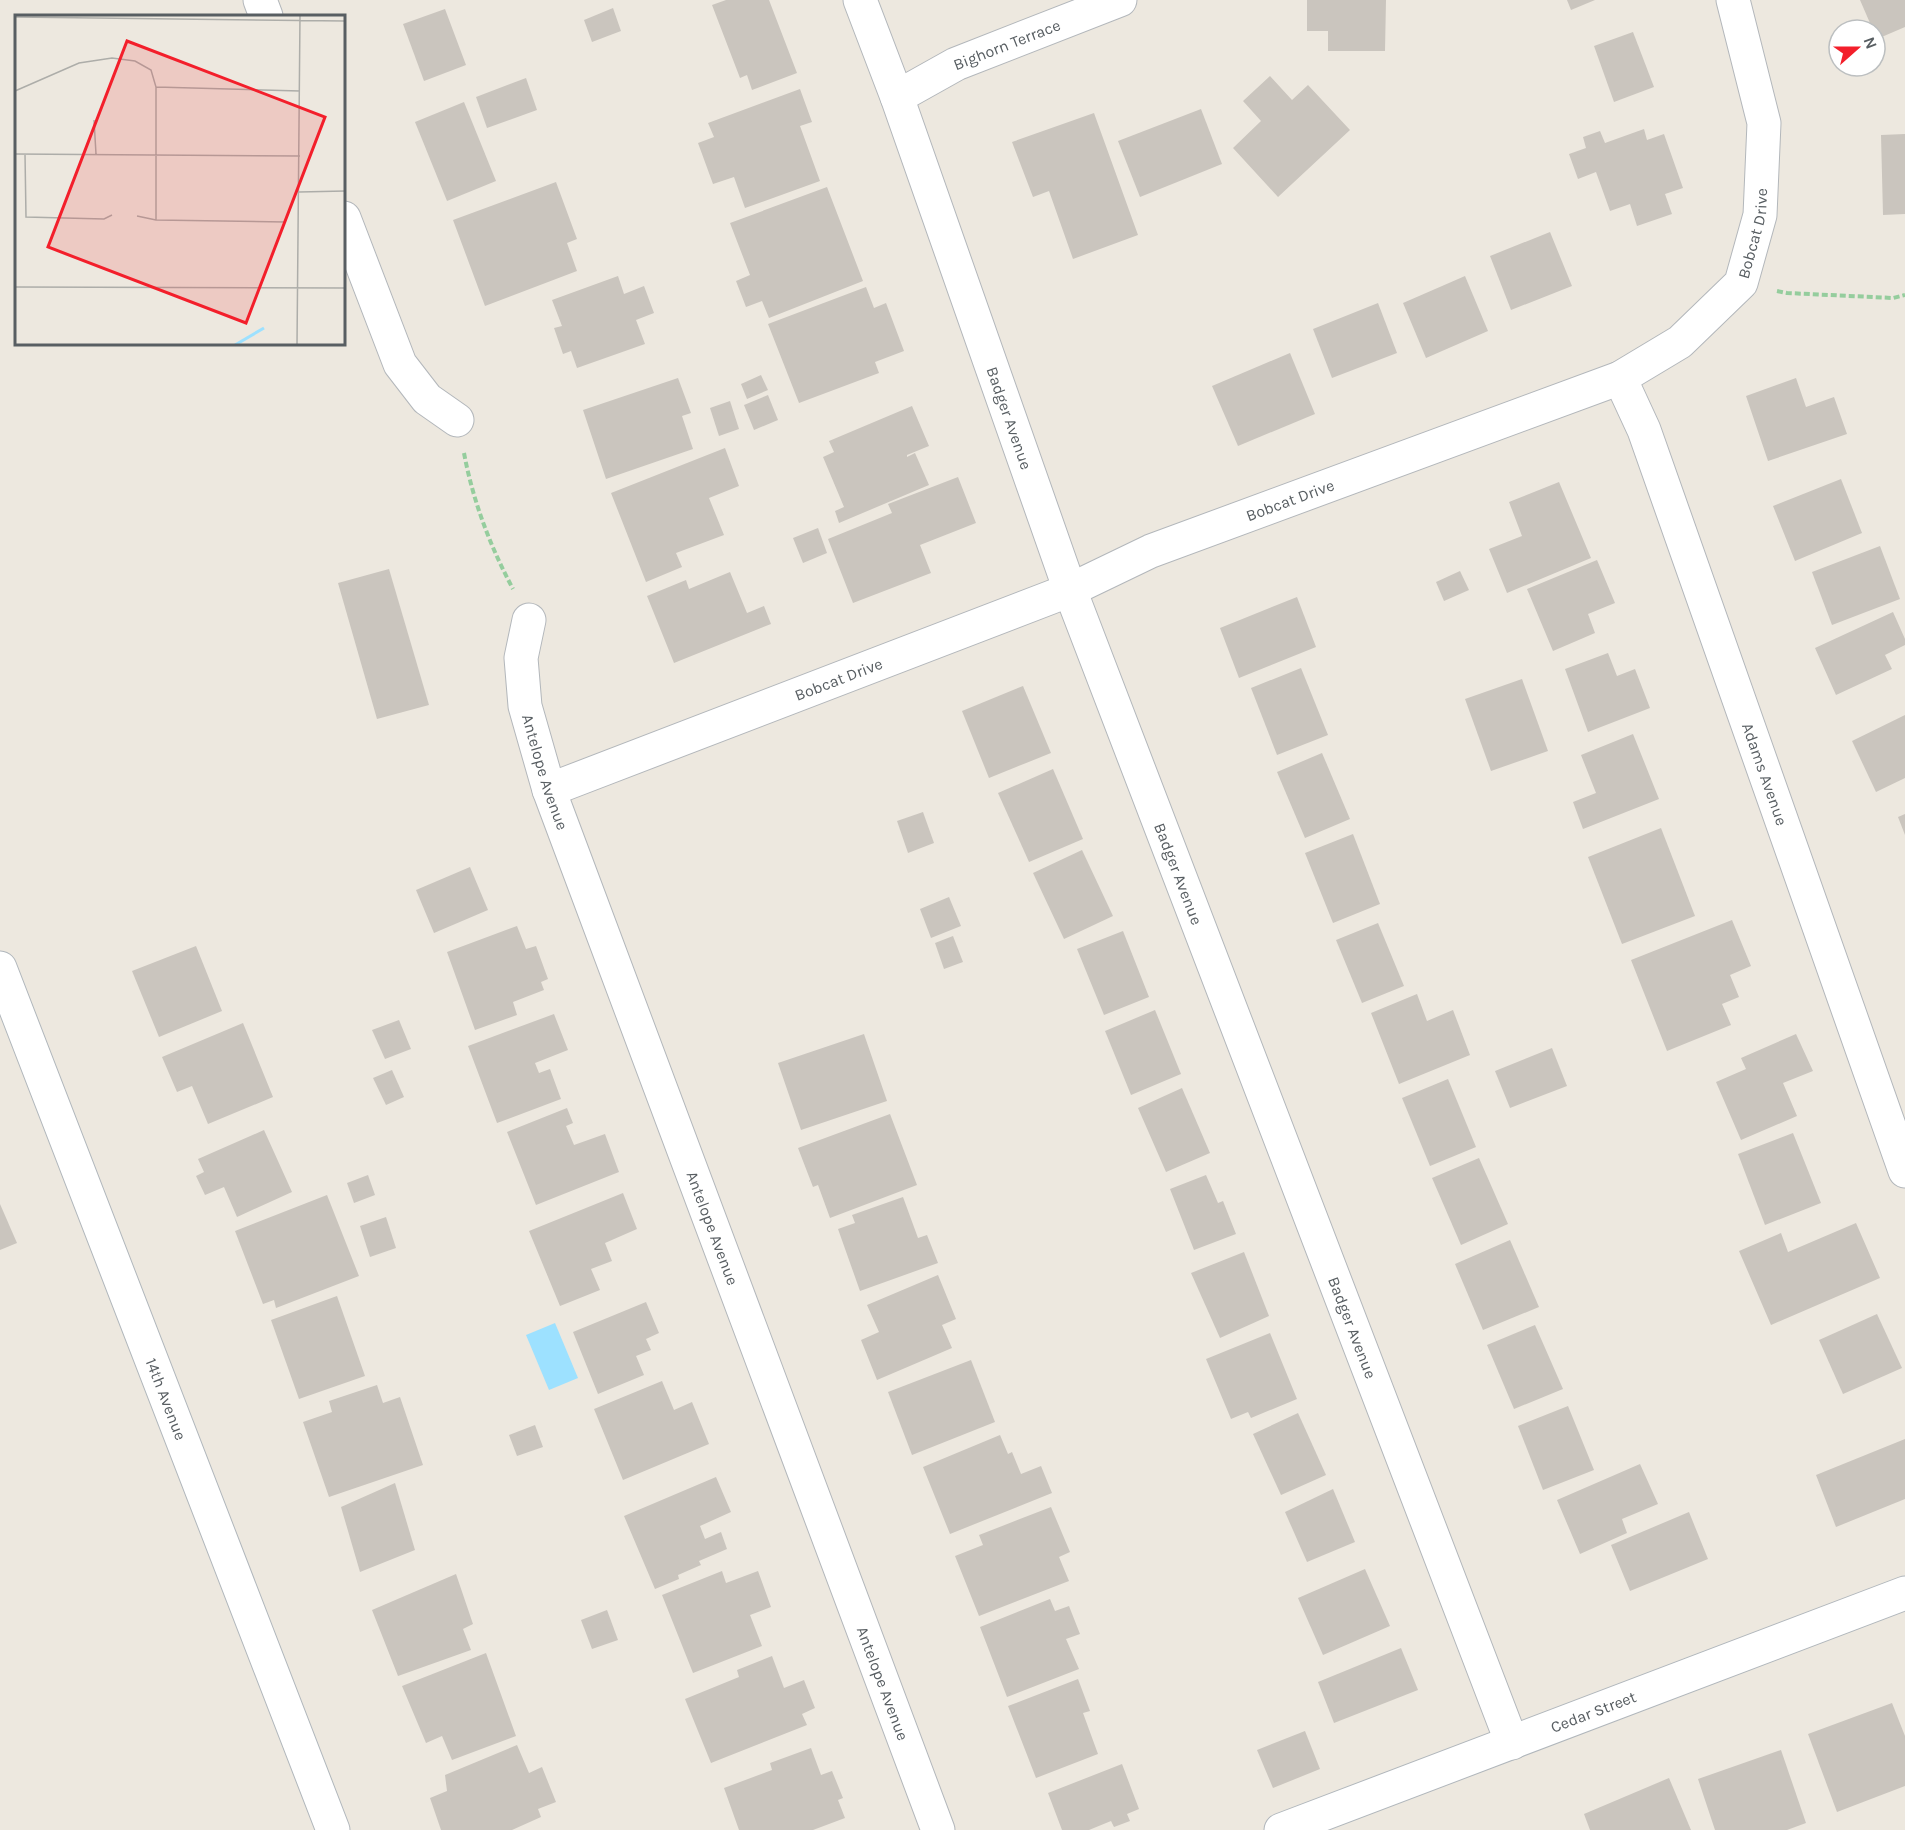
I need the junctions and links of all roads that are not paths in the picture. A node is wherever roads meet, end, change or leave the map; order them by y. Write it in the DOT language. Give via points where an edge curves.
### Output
graph roads {
  1 [pos="260,0"];
  2 [pos="860,0"];
  3 [pos="1120,0"];
  4 [pos="1733,0"];
  5 [pos="266,15"];
  6 [pos="897,97"];
  7 [pos="345,221"];
  8 [pos="1620,378"];
  9 [pos="458,420"];
  10 [pos="1070,590"];
  11 [pos="529,620"];
  12 [pos="549,790"];
  13 [pos="0,968"];
  14 [pos="1905,1171"];
  15 [pos="1905,1593"];
  16 [pos="1512,1743"];
  17 [pos="333,1830"];
  18 [pos="938,1830"];
  19 [pos="1281,1830"];
  1 -- 5 [label="street"];
  2 -- 6 [label="street, Badger Avenue"];
  3 -- 6 [label="street, Bighorn Terrace" via="956,64"];
  4 -- 8 [label="street, Bobcat Drive" via="1764,123 1760,215 1741,283 1680,342"];
  6 -- 10 [label="street, Badger Avenue"];
  7 -- 9 [label="street" via="400,364 427,399"];
  8 -- 10 [label="street, Bobcat Drive" via="1151,551"];
  8 -- 14 [label="street, Adams Avenue" via="1648,441"];
  10 -- 12 [label="street, Bobcat Drive"];
  10 -- 16 [label="street, Badger Avenue"];
  11 -- 12 [label="street, Antelope Avenue" via="520,658 525,706"];
  12 -- 18 [label="street, Antelope Avenue"];
  13 -- 17 [label="street, 14th Avenue"];
  15 -- 16 [label="street, Cedar Street"];
  16 -- 19 [label="street, Cedar Street"];
}
